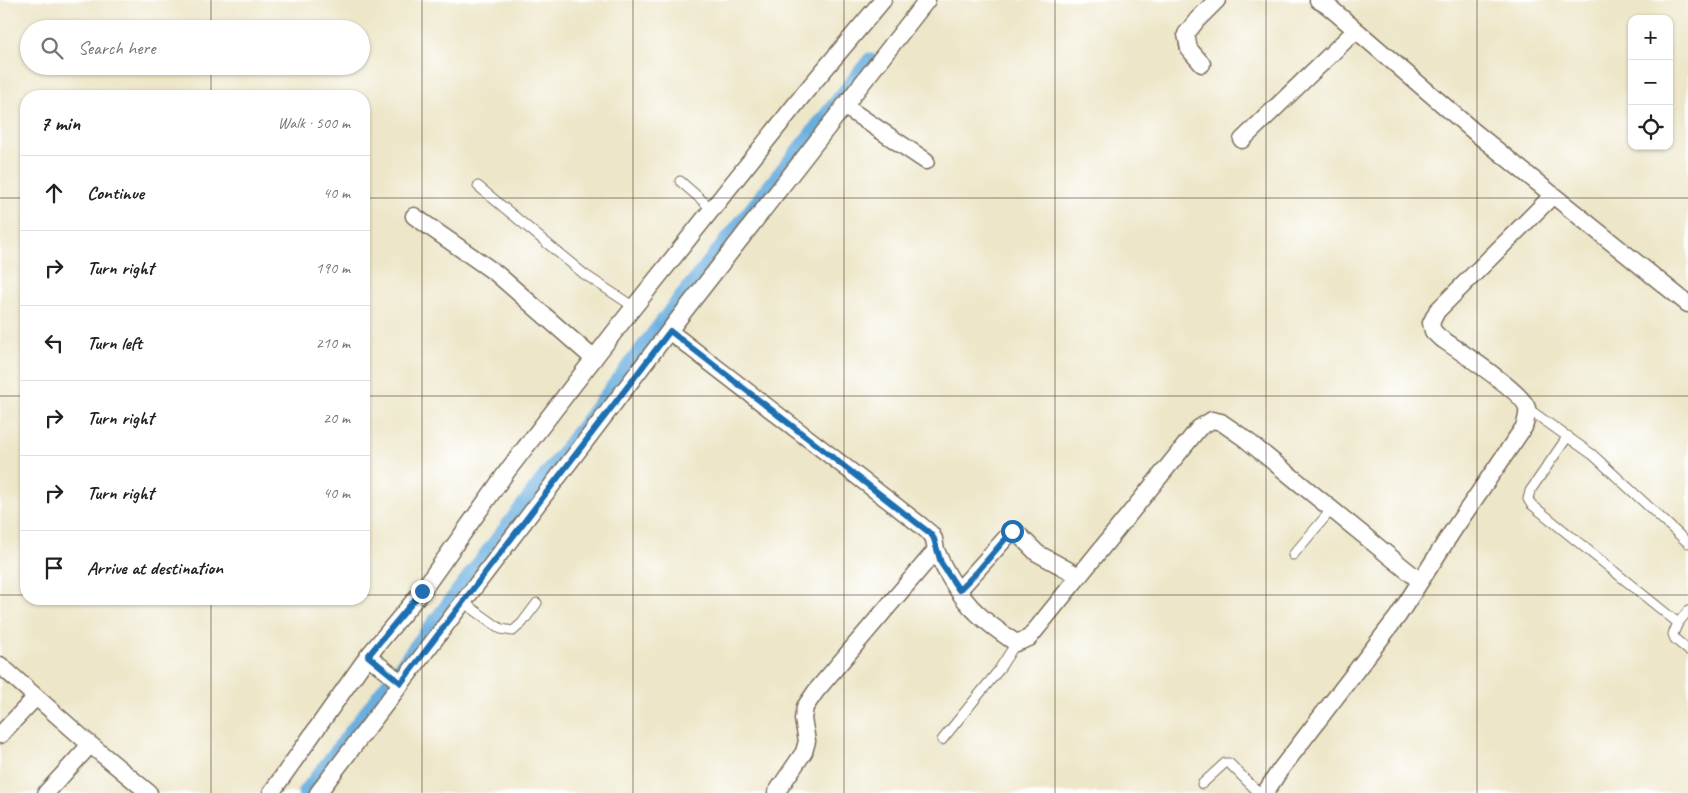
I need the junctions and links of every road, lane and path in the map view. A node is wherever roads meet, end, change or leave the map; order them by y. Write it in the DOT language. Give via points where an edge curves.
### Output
graph roads {
  1 [pos="883,0"];
  2 [pos="927,0"];
  3 [pos="1217,0"];
  4 [pos="1326,2"];
  5 [pos="1356,30"];
  6 [pos="1202,64"];
  7 [pos="844,106"];
  8 [pos="1242,140"];
  9 [pos="926,161"];
  10 [pos="680,181"];
  11 [pos="478,186"];
  12 [pos="1553,195"];
  13 [pos="712,209"];
  14 [pos="414,216"];
  15 [pos="1688,304"];
  16 [pos="634,307"];
  17 [pos="670,331"];
  18 [pos="594,359"];
  19 [pos="1527,407"];
  20 [pos="1568,436"];
  21 [pos="1332,509"];
  22 [pos="1688,542"];
  23 [pos="936,550"];
  24 [pos="1294,555"];
  25 [pos="1079,576"];
  26 [pos="1420,581"];
  27 [pos="959,590"];
  28 [pos="462,602"];
  29 [pos="536,604"];
  30 [pos="1688,611"];
  31 [pos="1678,624"];
  32 [pos="1016,643"];
  33 [pos="1688,650"];
  34 [pos="370,658"];
  35 [pos="0,665"];
  36 [pos="399,682"];
  37 [pos="36,697"];
  38 [pos="0,735"];
  39 [pos="942,740"];
  40 [pos="90,745"];
  41 [pos="1202,784"];
  42 [pos="46,793"];
  43 [pos="149,793"];
  44 [pos="271,793"];
  45 [pos="318,793"];
  46 [pos="776,793"];
  47 [pos="1259,793"];
  48 [pos="1265,793"];
  1 -- 13 [label="street"];
  2 -- 7 [label="street"];
  3 -- 6 [label="street" via="1186,34 1189,49"];
  4 -- 5 [label="street"];
  5 -- 8 [label="street"];
  5 -- 12 [label="street"];
  7 -- 9 [label="street"];
  7 -- 17 [label="street"];
  10 -- 13 [label="lane"];
  11 -- 16 [label="lane" via="584,274"];
  12 -- 15 [label="street"];
  12 -- 19 [label="street" via="1437,311 1431,323 1439,337 1503,384"];
  13 -- 16 [label="street"];
  14 -- 18 [label="street" via="497,274"];
  16 -- 18 [label="street"];
  17 -- 23 [label="street" via="919,524 931,534"];
  17 -- 28 [label="street"];
  18 -- 34 [label="street"];
  19 -- 20 [label="lane"];
  19 -- 26 [label="street" via="1524,427"];
  20 -- 22 [label="lane" via="1593,454"];
  20 -- 31 [label="lane" via="1530,491 1528,499"];
  21 -- 24 [label="lane"];
  21 -- 25 [label="street" via="1244,438 1212,420 1199,428"];
  21 -- 26 [label="street"];
  23 -- 27 [label="street"];
  23 -- 46 [label="street" via="805,707 803,719 807,741 804,752"];
  25 -- 27 [label="street" via="1037,553 1012,531"];
  25 -- 32 [label="street" via="1028,638"];
  26 -- 48 [label="street" via="1398,616"];
  27 -- 32 [label="street" via="976,612"];
  28 -- 29 [label="lane" via="501,629 513,631"];
  28 -- 36 [label="street"];
  30 -- 31 [label="lane"];
  31 -- 33 [label="lane" via="1673,634"];
  32 -- 39 [label="lane" via="998,671"];
  34 -- 36 [label="street"];
  34 -- 44 [label="street"];
  35 -- 37 [label="street"];
  36 -- 45 [label="street"];
  37 -- 38 [label="street"];
  37 -- 40 [label="street"];
  40 -- 42 [label="street"];
  40 -- 43 [label="street"];
  41 -- 47 [label="lane" via="1229,763"];
}
